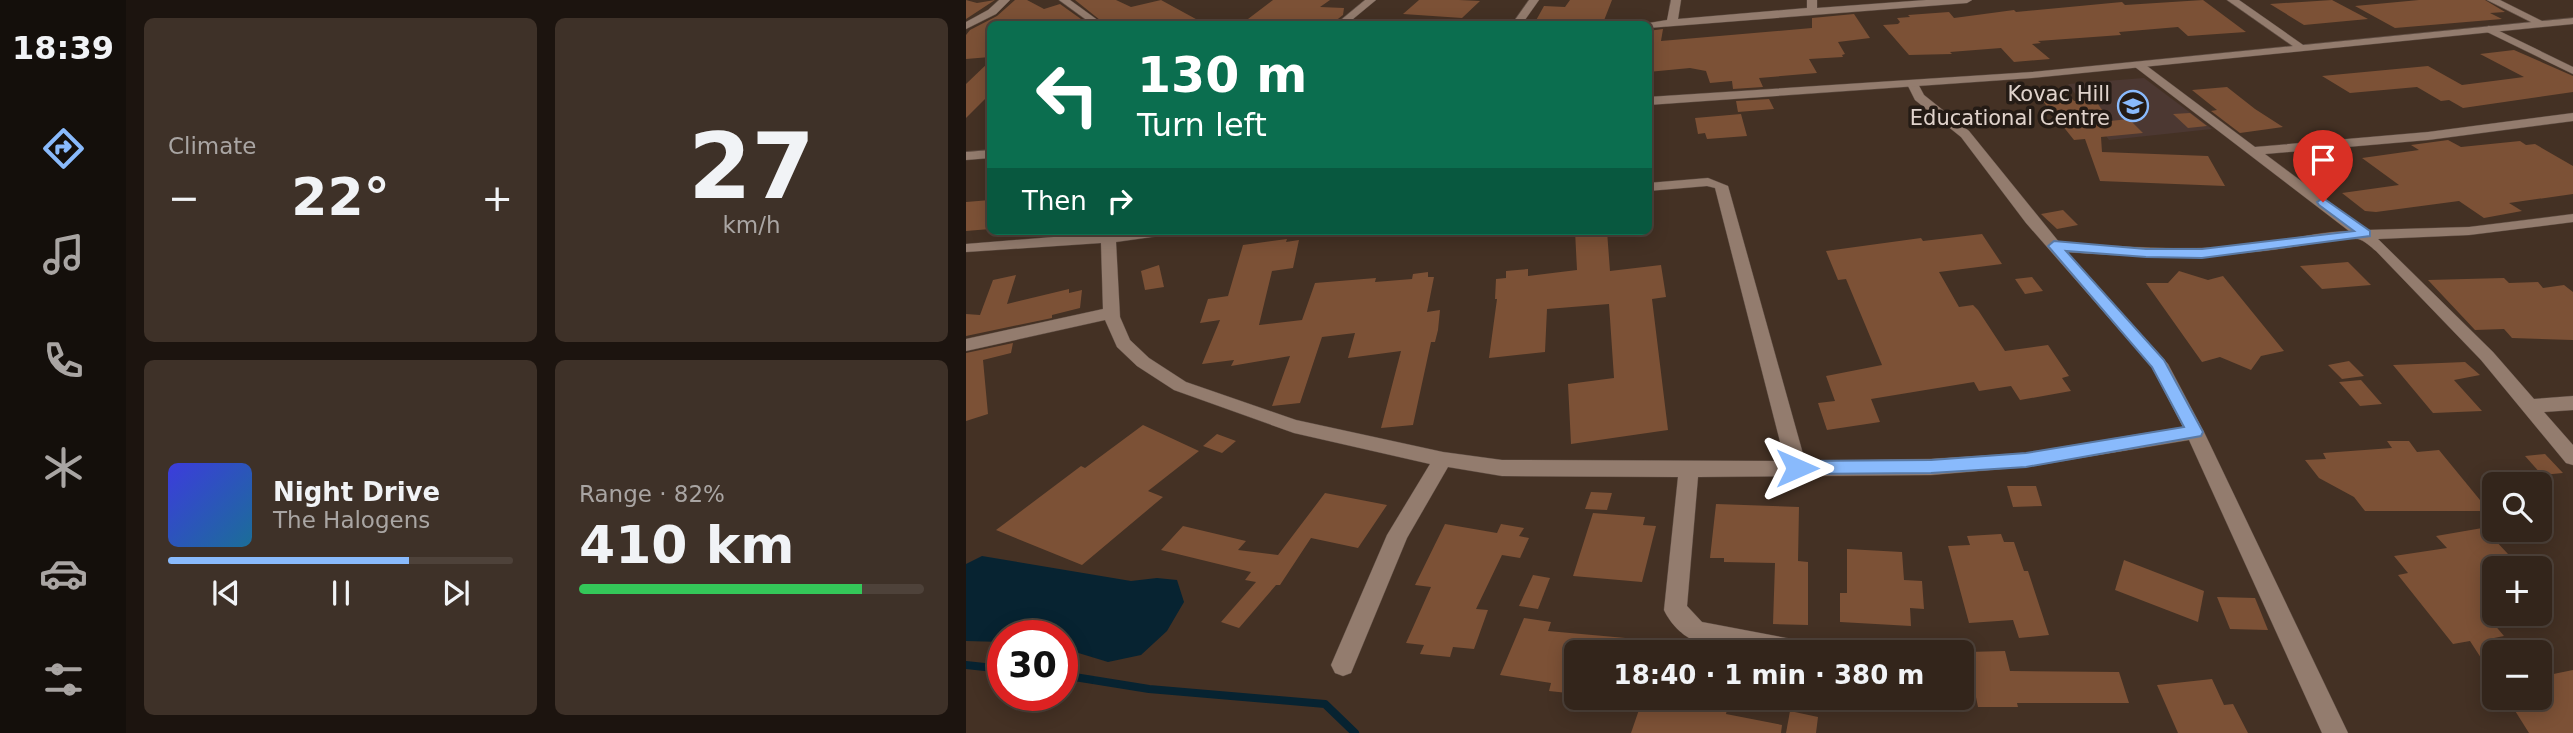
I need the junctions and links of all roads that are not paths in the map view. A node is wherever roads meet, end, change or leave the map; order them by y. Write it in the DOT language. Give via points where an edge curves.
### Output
graph roads {
  1 [pos="1005,0"];
  2 [pos="1064,0"];
  3 [pos="1371,0"];
  4 [pos="1534,0"];
  5 [pos="1676,0"];
  6 [pos="1967,0"];
  7 [pos="2232,0"];
  8 [pos="2492,0"];
  9 [pos="1812,5"];
  10 [pos="1094,21"];
  11 [pos="1345,21"];
  12 [pos="1519,21"];
  13 [pos="2573,21"];
  14 [pos="1672,23"];
  15 [pos="2543,23"];
  16 [pos="1652,25"];
  17 [pos="966,26"];
  18 [pos="2489,29"];
  19 [pos="2301,47"];
  20 [pos="2139,65"];
  21 [pos="2573,71"];
  22 [pos="1913,85"];
  23 [pos="1652,101"];
  24 [pos="2573,117"];
  25 [pos="2252,151"];
  26 [pos="987,154"];
  27 [pos="966,156"];
  28 [pos="1652,187"];
  29 [pos="2573,218"];
  30 [pos="2366,234"];
  31 [pos="1133,235"];
  32 [pos="1108,238"];
  33 [pos="2054,246"];
  34 [pos="966,248"];
  35 [pos="1111,313"];
  36 [pos="966,345"];
  37 [pos="2573,402"];
  38 [pos="2531,405"];
  39 [pos="2194,432"];
  40 [pos="2573,458"];
  41 [pos="1443,459"];
  42 [pos="1797,468"];
  43 [pos="1689,469"];
  44 [pos="1741,640"];
  45 [pos="1343,665"];
  46 [pos="2335,733"];
  1 -- 17 [label="street"];
  2 -- 10 [label="street"];
  3 -- 11 [label="street"];
  4 -- 12 [label="street"];
  5 -- 14 [label="street"];
  6 -- 9 [label="street"];
  7 -- 19 [label="street"];
  8 -- 15 [label="street"];
  9 -- 14 [label="street"];
  13 -- 15 [label="street"];
  14 -- 16 [label="street"];
  15 -- 18 [label="street"];
  18 -- 19 [label="street"];
  18 -- 21 [label="street"];
  19 -- 20 [label="street"];
  20 -- 22 [label="street"];
  20 -- 25 [label="street"];
  22 -- 23 [label="street"];
  22 -- 33 [label="street" via="1919,97 1965,134"];
  24 -- 25 [label="street" via="2428,136"];
  25 -- 30 [label="street"];
  26 -- 27 [label="street"];
  28 -- 42 [label="street" via="1708,182 1721,186"];
  29 -- 30 [label="street" via="2469,231"];
  30 -- 33 [label="street" via="2202,253"];
  30 -- 38 [label="street"];
  31 -- 32 [label="street"];
  32 -- 34 [label="street"];
  32 -- 35 [label="street"];
  33 -- 39 [label="street" via="2159,364"];
  35 -- 36 [label="street"];
  35 -- 41 [label="street" via="1123,343 1180,386 1294,426"];
  37 -- 38 [label="street"];
  38 -- 40 [label="street"];
  39 -- 42 [label="street" via="2026,460 1931,467"];
  39 -- 46 [label="street"];
  41 -- 43 [label="street" via="1502,468"];
  41 -- 45 [label="street" via="1398,535"];
  42 -- 43 [label="street"];
  43 -- 44 [label="street" via="1675,610 1696,631"];
}
